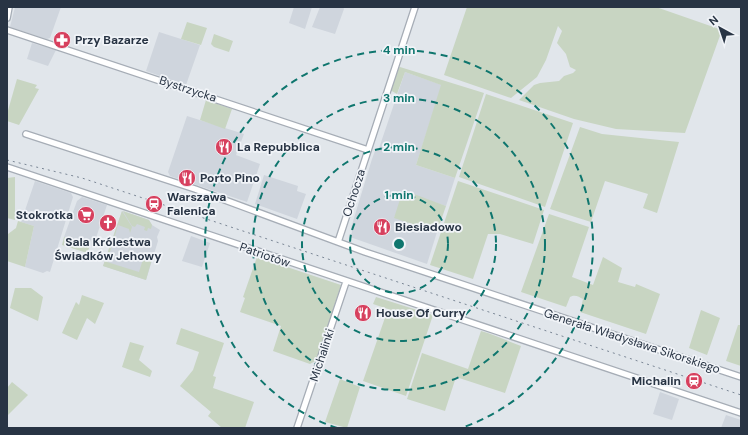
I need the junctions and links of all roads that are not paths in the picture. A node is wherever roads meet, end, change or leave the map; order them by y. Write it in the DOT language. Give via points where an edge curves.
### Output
graph roads {
  1 [pos="9,7"];
  2 [pos="415,7"];
  3 [pos="7,18"];
  4 [pos="7,30"];
  5 [pos="26,134"];
  6 [pos="368,150"];
  7 [pos="7,166"];
  8 [pos="338,242"];
  9 [pos="346,282"];
  10 [pos="741,377"];
  11 [pos="741,413"];
  12 [pos="297,428"];
  1 -- 3 [label="main road"];
  2 -- 6 [label="main road, Ochocza"];
  4 -- 6 [label="main road, Bystrzycka"];
  5 -- 8 [label="main road" via="226,200"];
  6 -- 8 [label="main road, Ochocza"];
  7 -- 9 [label="main road, Patriotów"];
  8 -- 10 [label="main road, Generała Władysława Sikorskiego"];
  9 -- 11 [label="main road, Patriotów"];
  9 -- 12 [label="main road, Michalinki"];
}
